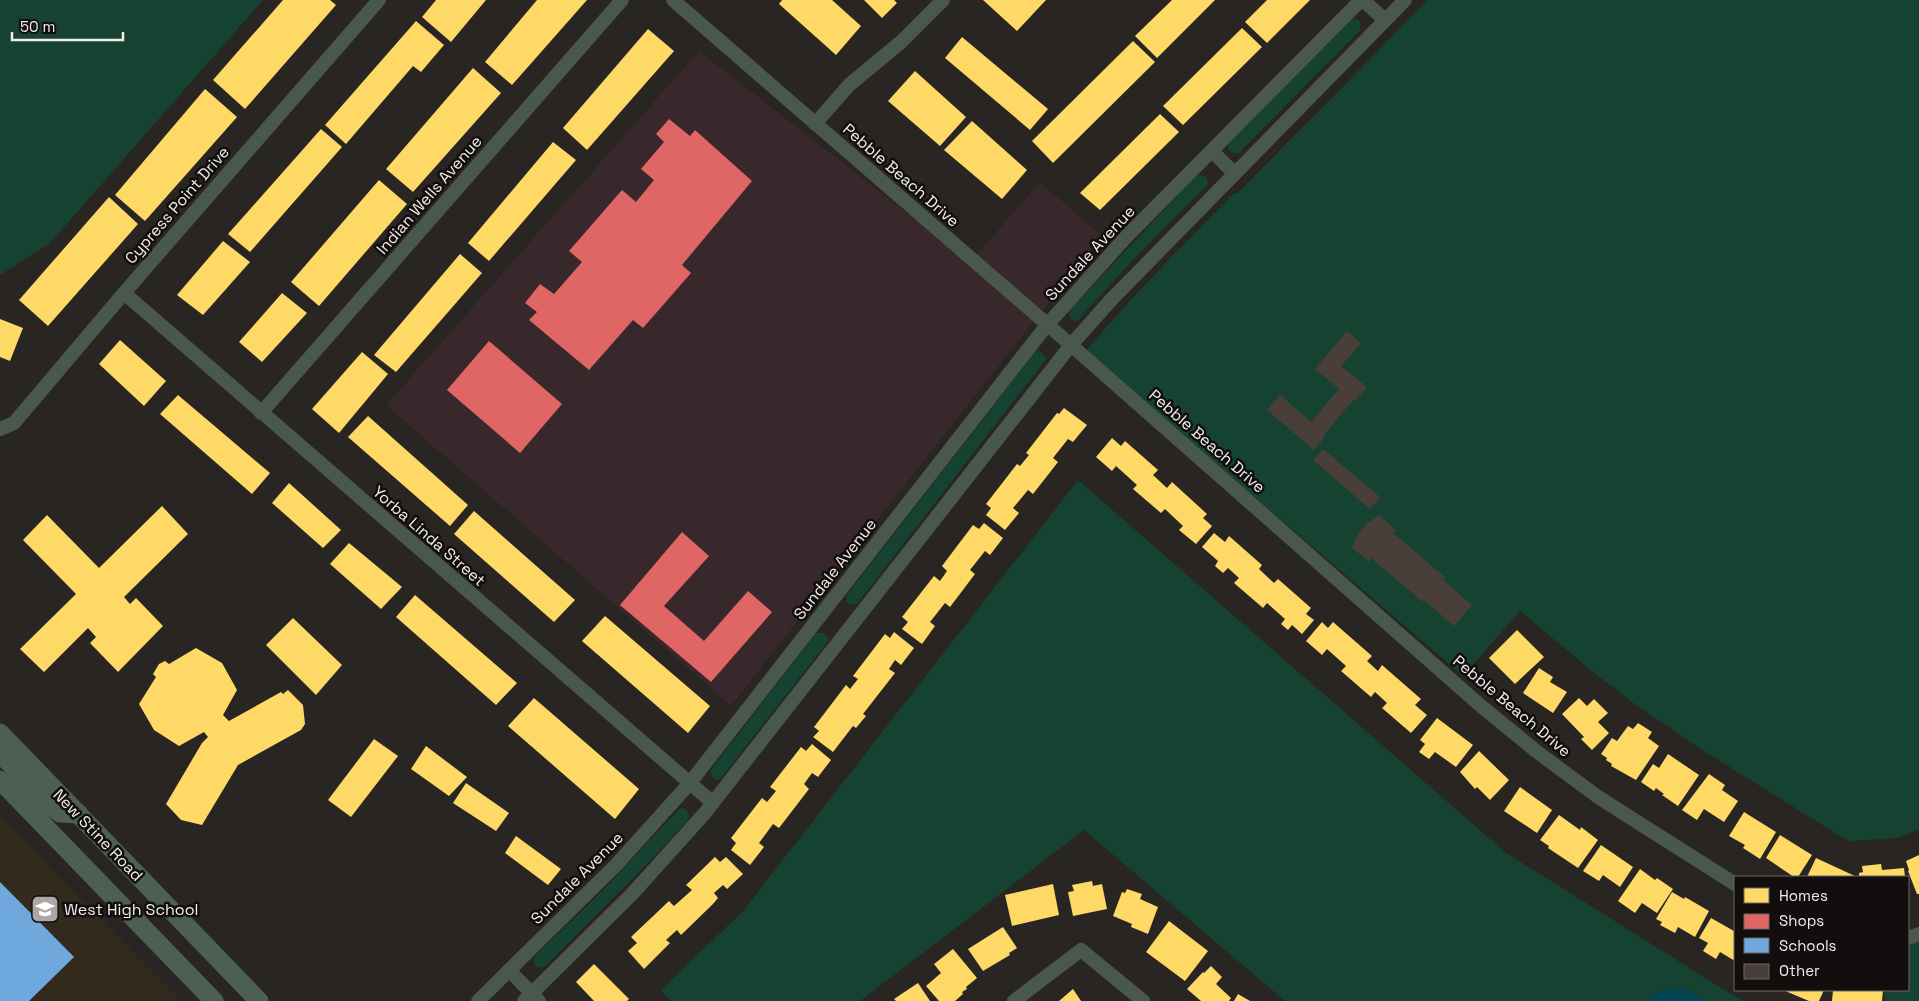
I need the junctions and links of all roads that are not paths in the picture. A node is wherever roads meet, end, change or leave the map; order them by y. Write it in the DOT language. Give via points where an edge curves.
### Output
graph roads {
  1 [pos="379,0"];
  2 [pos="622,0"];
  3 [pos="673,0"];
  4 [pos="943,0"];
  5 [pos="1362,0"];
  6 [pos="1405,0"];
  7 [pos="1386,20"];
  8 [pos="815,124"];
  9 [pos="1212,151"];
  10 [pos="1234,173"];
  11 [pos="124,293"];
  12 [pos="1047,325"];
  13 [pos="1071,345"];
  14 [pos="262,413"];
  15 [pos="0,429"];
  16 [pos="0,733"];
  17 [pos="0,753"];
  18 [pos="0,780"];
  19 [pos="689,784"];
  20 [pos="712,804"];
  21 [pos="79,814"];
  22 [pos="1734,883"];
  23 [pos="510,970"];
  24 [pos="531,998"];
  25 [pos="214,1001"];
  26 [pos="259,1001"];
  27 [pos="478,1001"];
  28 [pos="1014,1001"];
  29 [pos="1142,1001"];
  1 -- 11 [label="street, Cypress Point Drive"];
  2 -- 14 [label="street, Indian Wells Avenue"];
  3 -- 8 [label="street, Pebble Beach Drive"];
  4 -- 8 [label="street" via="901,42 850,85"];
  5 -- 7 [label="street, Sundale Avenue"];
  5 -- 9 [label="street, Sundale Avenue"];
  6 -- 7 [label="street"];
  7 -- 10 [label="street"];
  8 -- 12 [label="street, Pebble Beach Drive"];
  9 -- 10 [label="street"];
  9 -- 12 [label="street, Sundale Avenue" via="1094,271"];
  10 -- 13 [label="street" via="1129,280"];
  11 -- 14 [label="street, Yorba Linda Street"];
  11 -- 15 [label="street, Cypress Point Drive" via="14,423"];
  12 -- 13 [label="street, Pebble Beach Drive"];
  12 -- 19 [label="street, Sundale Avenue"];
  13 -- 20 [label="street"];
  13 -- 22 [label="street, Pebble Beach Drive" via="1536,751 1606,802"];
  14 -- 19 [label="street, Yorba Linda Street"];
  16 -- 21 [label="main road, New Stine Road"];
  17 -- 21 [label="main road" via="53,808"];
  18 -- 25 [label="main road, New Stine Road"];
  19 -- 20 [label="street, Yorba Linda Street"];
  19 -- 23 [label="street, Sundale Avenue" via="611,870"];
  20 -- 24 [label="street" via="632,894"];
  21 -- 26 [label="main road, New Stine Road"];
  23 -- 24 [label="street"];
  23 -- 27 [label="street, Sundale Avenue"];
  28 -- 29 [label="street" via="1081,950"];
}
